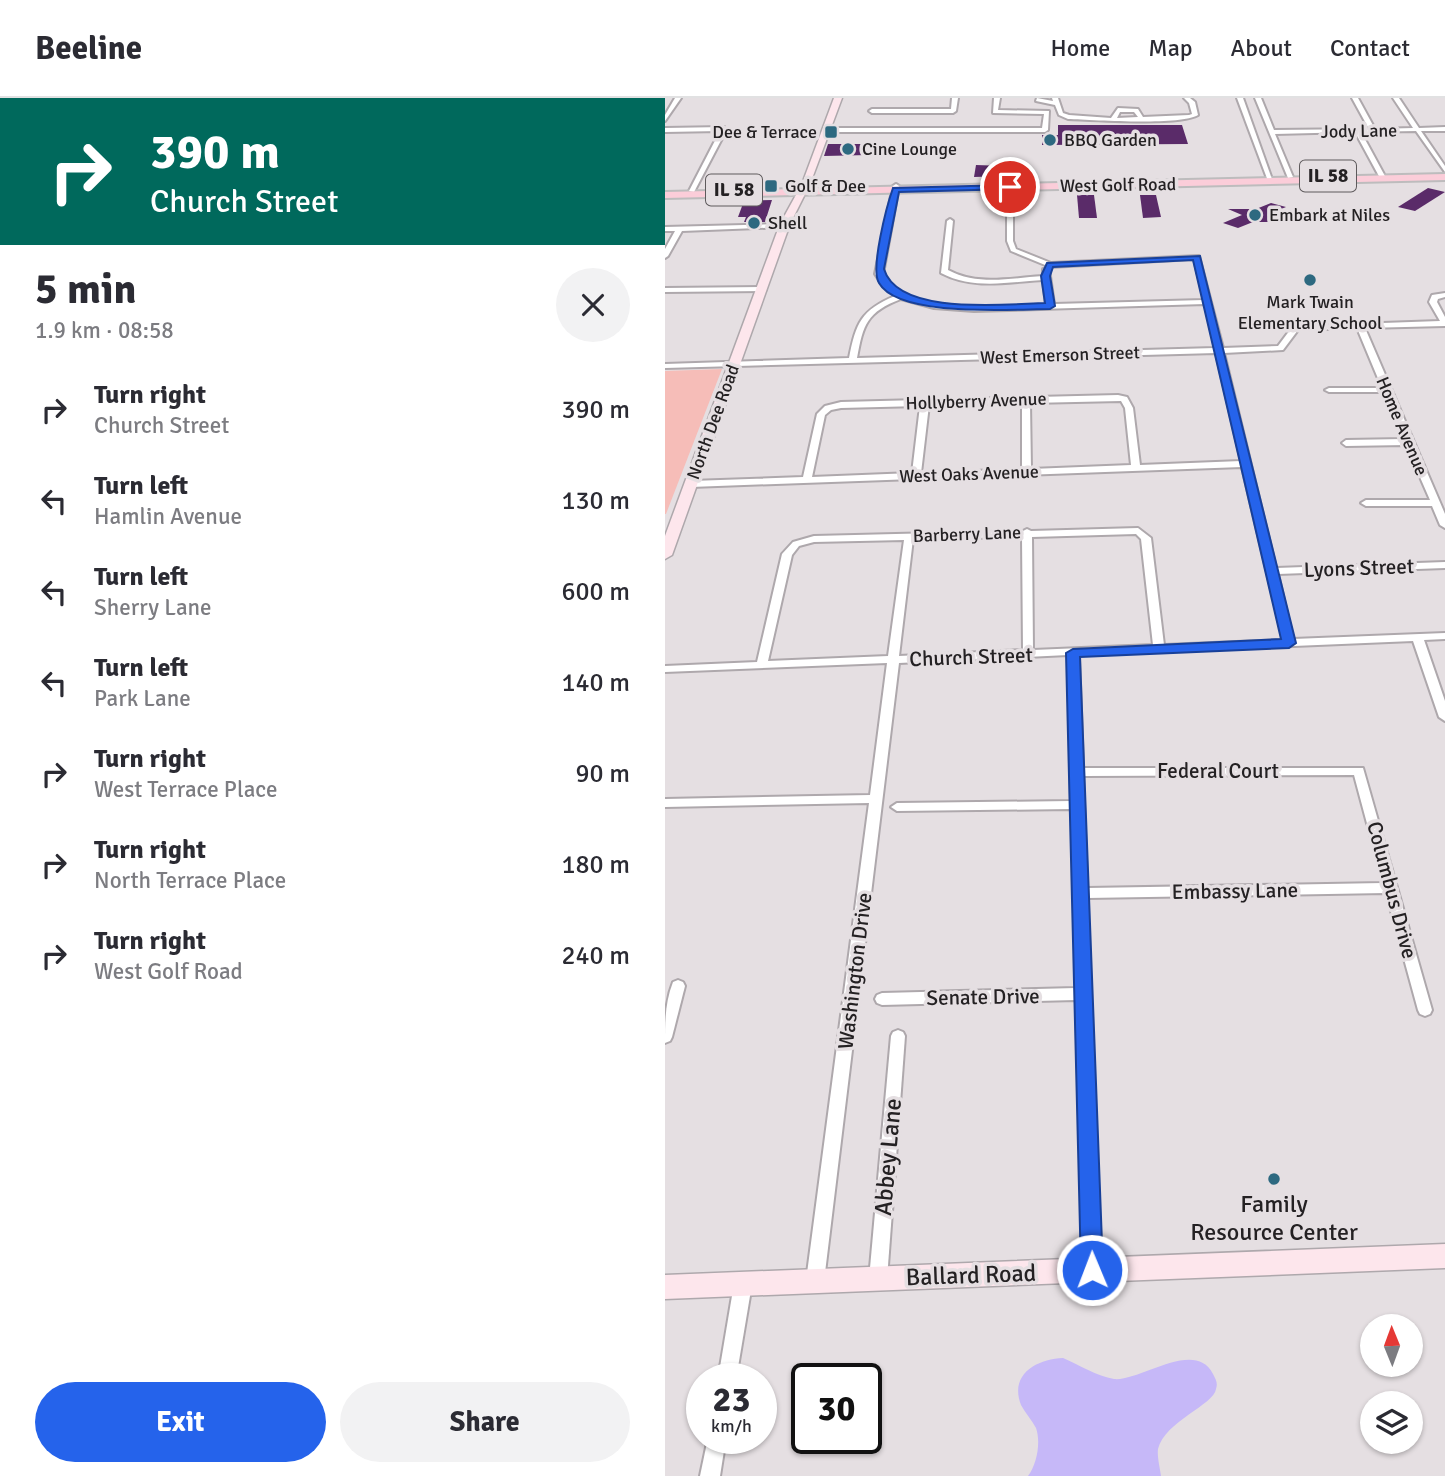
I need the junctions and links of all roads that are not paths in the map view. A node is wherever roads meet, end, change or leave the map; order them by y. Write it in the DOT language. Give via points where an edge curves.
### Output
graph roads {
  1 [pos="678,98"];
  2 [pos="838,98"];
  3 [pos="955,98"];
  4 [pos="997,98"];
  5 [pos="1041,98"];
  6 [pos="1187,98"];
  7 [pos="1240,98"];
  8 [pos="1258,98"];
  9 [pos="1355,98"];
  10 [pos="1396,98"];
  11 [pos="1055,100"];
  12 [pos="872,111"];
  13 [pos="665,119"];
  14 [pos="1113,120"];
  15 [pos="1142,120"];
  16 [pos="1416,129"];
  17 [pos="1445,129"];
  18 [pos="665,130"];
  19 [pos="826,130"];
  20 [pos="1373,130"];
  21 [pos="1357,131"];
  22 [pos="1272,132"];
  23 [pos="1445,173"];
  24 [pos="1383,176"];
  25 [pos="1290,177"];
  26 [pos="1270,179"];
  27 [pos="1010,185"];
  28 [pos="896,188"];
  29 [pos="802,190"];
  30 [pos="692,191"];
  31 [pos="665,193"];
  32 [pos="950,221"];
  33 [pos="785,226"];
  34 [pos="665,229"];
  35 [pos="679,229"];
  36 [pos="665,256"];
  37 [pos="1197,257"];
  38 [pos="1050,265"];
  39 [pos="1046,278"];
  40 [pos="762,289"];
  41 [pos="665,290"];
  42 [pos="1445,295"];
  43 [pos="902,296"];
  44 [pos="1207,302"];
  45 [pos="1050,306"];
  46 [pos="1445,323"];
  47 [pos="1360,326"];
  48 [pos="1220,350"];
  49 [pos="853,360"];
  50 [pos="735,364"];
  51 [pos="665,366"];
  52 [pos="1329,390"];
  53 [pos="1387,390"];
  54 [pos="1025,400"];
  55 [pos="925,403"];
  56 [pos="1409,442"];
  57 [pos="1346,443"];
  58 [pos="1246,464"];
  59 [pos="1136,468"];
  60 [pos="1027,472"];
  61 [pos="916,476"];
  62 [pos="807,480"];
  63 [pos="691,484"];
  64 [pos="1366,503"];
  65 [pos="1435,503"];
  66 [pos="1445,525"];
  67 [pos="1027,532"];
  68 [pos="909,536"];
  69 [pos="665,555"];
  70 [pos="1445,565"];
  71 [pos="1273,571"];
  72 [pos="1445,636"];
  73 [pos="1417,638"];
  74 [pos="1289,643"];
  75 [pos="1160,648"];
  76 [pos="1073,653"];
  77 [pos="1028,654"];
  78 [pos="895,660"];
  79 [pos="762,665"];
  80 [pos="665,669"];
  81 [pos="1445,717"];
  82 [pos="1359,771"];
  83 [pos="1077,772"];
  84 [pos="877,799"];
  85 [pos="665,803"];
  86 [pos="1078,805"];
  87 [pos="897,807"];
  88 [pos="1391,888"];
  89 [pos="1080,893"];
  90 [pos="678,986"];
  91 [pos="1083,995"];
  92 [pos="882,999"];
  93 [pos="1425,1010"];
  94 [pos="898,1036"];
  95 [pos="665,1037"];
  96 [pos="1445,1256"];
  97 [pos="1092,1270"];
  98 [pos="878,1279"];
  99 [pos="815,1281"];
  100 [pos="743,1284"];
  101 [pos="665,1287"];
  102 [pos="730,1363"];
  103 [pos="714,1454"];
  104 [pos="711,1476"];
  1 -- 13 [label="street"];
  2 -- 19 [label="street, North Dee Road"];
  3 -- 12 [label="street" via="953,111"];
  4 -- 19 [label="street" via="996,112 1047,112 1045,130"];
  5 -- 11 [label="street" via="1038,100"];
  6 -- 15 [label="street" via="1195,114 1190,117"];
  7 -- 26 [label="street"];
  8 -- 22 [label="street"];
  9 -- 20 [label="street"];
  10 -- 16 [label="street"];
  11 -- 14 [label="street" via="1067,117"];
  14 -- 15 [label="street"];
  14 -- 15 [label="street" via="1118,110 1128,108 1136,110"];
  16 -- 17 [label="street, Jody Lane"];
  16 -- 20 [label="street, Jody Lane"];
  16 -- 23 [label="street"];
  18 -- 30 [label="street" via="724,129"];
  19 -- 29 [label="street, North Dee Road"];
  20 -- 21 [label="street, Jody Lane"];
  21 -- 22 [label="street, Jody Lane"];
  21 -- 24 [label="street"];
  22 -- 25 [label="street"];
  23 -- 24 [label="main road, West Golf Road / IL 58"];
  24 -- 25 [label="main road, West Golf Road / IL 58"];
  24 -- 26 [label="main road, West Golf Road / IL 58"];
  25 -- 26 [label="main road, West Golf Road / IL 58"];
  26 -- 27 [label="main road, West Golf Road / IL 58"];
  26 -- 27 [label="main road, West Golf Road / IL 58"];
  27 -- 28 [label="main road, West Golf Road / IL 58"];
  27 -- 28 [label="main road, West Golf Road / IL 58"];
  27 -- 38 [label="street" via="1011,246 1019,254"];
  28 -- 29 [label="main road, West Golf Road / IL 58"];
  28 -- 43 [label="street" via="879,274"];
  29 -- 30 [label="main road, West Golf Road / IL 58"];
  29 -- 31 [label="main road, West Golf Road / IL 58"];
  29 -- 33 [label="street, North Dee Road"];
  30 -- 31 [label="main road, West Golf Road / IL 58"];
  32 -- 39 [label="street" via="944,271 949,275 974,280"];
  33 -- 35 [label="street"];
  33 -- 40 [label="street, North Dee Road"];
  34 -- 35 [label="street"];
  35 -- 36 [label="street"];
  37 -- 38 [label="street"];
  37 -- 44 [label="street"];
  38 -- 39 [label="street"];
  39 -- 45 [label="street"];
  40 -- 41 [label="street"];
  40 -- 50 [label="street, North Dee Road"];
  42 -- 46 [label="street" via="1433,302"];
  43 -- 45 [label="street" via="958,308"];
  43 -- 49 [label="street" via="865,315"];
  44 -- 45 [label="street"];
  44 -- 48 [label="street"];
  46 -- 47 [label="street, West Emerson Street"];
  47 -- 48 [label="street, West Emerson Street" via="1296,328 1280,348"];
  47 -- 53 [label="street, Home Avenue"];
  48 -- 49 [label="street, West Emerson Street"];
  48 -- 58 [label="street"];
  49 -- 50 [label="street, West Emerson Street"];
  50 -- 51 [label="street, West Emerson Street"];
  50 -- 63 [label="street, North Dee Road"];
  52 -- 53 [label="street"];
  53 -- 56 [label="street, Home Avenue"];
  54 -- 55 [label="street, Hollyberry Avenue"];
  54 -- 59 [label="street, Hollyberry Avenue" via="1124,399"];
  54 -- 60 [label="street"];
  55 -- 61 [label="street"];
  55 -- 62 [label="street, Hollyberry Avenue" via="828,408 821,414"];
  56 -- 57 [label="street"];
  56 -- 65 [label="street, Home Avenue"];
  58 -- 59 [label="street, West Oaks Avenue"];
  58 -- 71 [label="street"];
  59 -- 60 [label="street, West Oaks Avenue"];
  60 -- 61 [label="street, West Oaks Avenue"];
  61 -- 62 [label="street, West Oaks Avenue"];
  62 -- 63 [label="street, West Oaks Avenue"];
  63 -- 69 [label="street, North Dee Road"];
  64 -- 65 [label="street"];
  65 -- 66 [label="street, Home Avenue"];
  67 -- 68 [label="street, Barberry Lane"];
  67 -- 75 [label="street, Barberry Lane" via="1138,531 1146,538"];
  67 -- 77 [label="street"];
  68 -- 78 [label="street, Washington Drive"];
  68 -- 79 [label="street, Barberry Lane" via="796,544 787,554"];
  70 -- 71 [label="street, Lyons Street"];
  71 -- 74 [label="street"];
  72 -- 73 [label="street, Church Street"];
  73 -- 74 [label="street, Church Street"];
  73 -- 81 [label="street"];
  74 -- 75 [label="street, Church Street"];
  75 -- 76 [label="street, Church Street"];
  76 -- 77 [label="street, Church Street"];
  76 -- 83 [label="street"];
  77 -- 78 [label="street, Church Street"];
  78 -- 79 [label="street, Church Street"];
  78 -- 84 [label="street, Washington Drive"];
  79 -- 80 [label="street, Church Street"];
  82 -- 83 [label="street, Federal Court"];
  82 -- 88 [label="street, Columbus Drive"];
  83 -- 86 [label="street"];
  84 -- 85 [label="street"];
  84 -- 99 [label="street, Washington Drive"];
  86 -- 87 [label="street"];
  86 -- 89 [label="street"];
  88 -- 89 [label="street, Embassy Lane"];
  88 -- 93 [label="street, Columbus Drive"];
  89 -- 91 [label="street"];
  90 -- 95 [label="street"];
  91 -- 92 [label="street, Senate Drive"];
  91 -- 97 [label="street"];
  94 -- 98 [label="street, Abbey Lane"];
  96 -- 97 [label="street, Ballard Road"];
  97 -- 98 [label="street, Ballard Road"];
  98 -- 99 [label="street, Ballard Road"];
  99 -- 100 [label="street, Ballard Road"];
  100 -- 101 [label="street, Ballard Road"];
  100 -- 102 [label="street"];
  103 -- 104 [label="street"];
}
